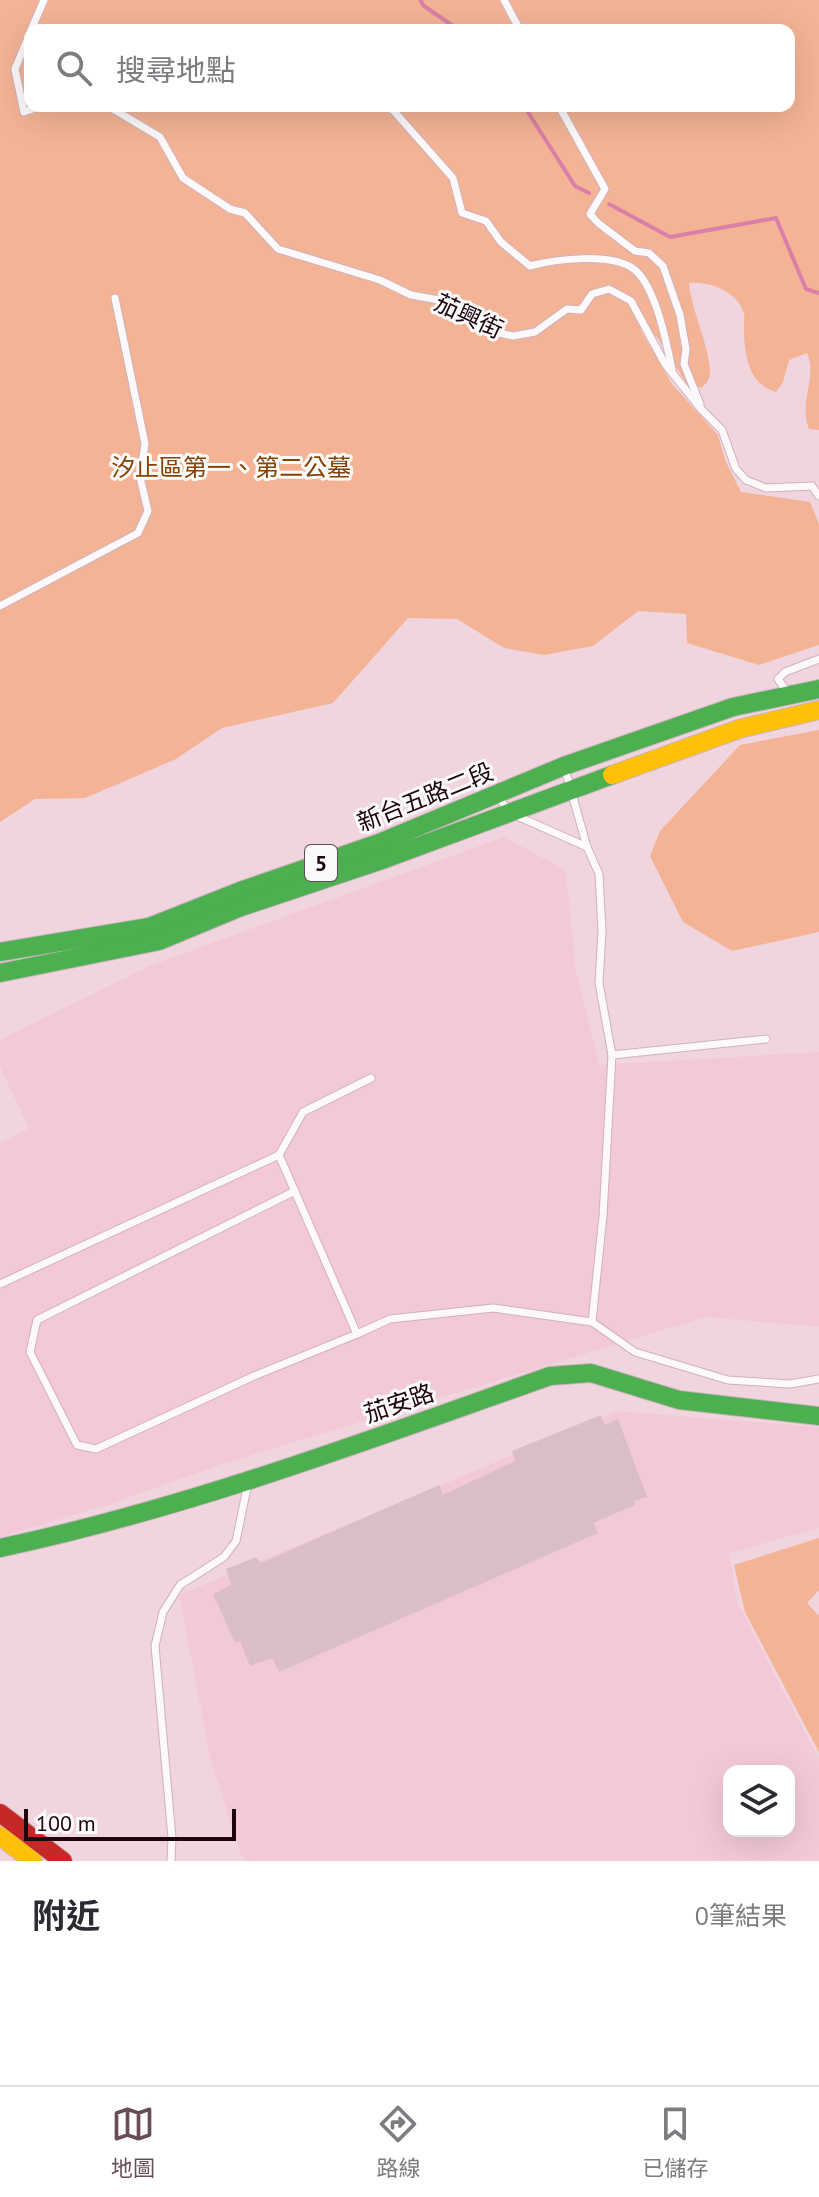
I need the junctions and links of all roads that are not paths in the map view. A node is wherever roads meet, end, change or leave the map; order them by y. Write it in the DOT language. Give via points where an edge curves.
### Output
graph roads {
  1 [pos="44,0"];
  2 [pos="504,0"];
  3 [pos="34,24"];
  4 [pos="517,24"];
  5 [pos="24,48"];
  6 [pos="24,112"];
  7 [pos="118,112"];
  8 [pos="395,112"];
  9 [pos="562,112"];
  10 [pos="115,298"];
  11 [pos="672,372"];
  12 [pos="702,410"];
  13 [pos="819,496"];
  14 [pos="0,606"];
  15 [pos="819,659"];
  16 [pos="819,689"];
  17 [pos="788,694"];
  18 [pos="819,710"];
  19 [pos="564,766"];
  20 [pos="569,790"];
  21 [pos="495,795"];
  22 [pos="505,814"];
  23 [pos="587,847"];
  24 [pos="0,952"];
  25 [pos="0,973"];
  26 [pos="766,1039"];
  27 [pos="612,1055"];
  28 [pos="371,1078"];
  29 [pos="279,1155"];
  30 [pos="295,1191"];
  31 [pos="0,1284"];
  32 [pos="592,1322"];
  33 [pos="357,1334"];
  34 [pos="819,1379"];
  35 [pos="819,1416"];
  36 [pos="249,1479"];
  37 [pos="0,1548"];
  38 [pos="0,1813"];
  39 [pos="0,1836"];
  40 [pos="33,1861"];
  41 [pos="63,1861"];
  42 [pos="171,1861"];
  1 -- 3 [label="lane"];
  2 -- 4 [label="lane"];
  5 -- 6 [label="lane" via="15,69"];
  7 -- 11 [label="lane, 茄興街" via="160,137 183,178 245,213 278,249 439,300 470,320 513,336 535,332 567,309 581,310 592,294 609,289 631,301"];
  8 -- 11 [label="lane" via="453,178 462,213 486,221 530,266 557,258 617,262 636,271 652,297"];
  9 -- 12 [label="lane" via="605,189 590,214 635,251 649,253 663,266 680,315 684,364"];
  10 -- 14 [label="lane" via="145,444 140,477 148,511 138,533"];
  11 -- 12 [label="lane, 茄興街"];
  12 -- 13 [label="lane, 茄興街" via="722,430 736,469 746,480 766,488 812,486"];
  15 -- 17 [label="lane" via="778,679"];
  16 -- 17 [label="main road, 新台五路二段 / 5"];
  17 -- 19 [label="main road, 新台五路二段 / 5" via="733,707"];
  18 -- 20 [label="main road, 新台五路二段 / 5" via="739,729"];
  19 -- 20 [label="lane"];
  19 -- 21 [label="main road, 新台五路二段 / 5"];
  20 -- 22 [label="main road, 新台五路二段 / 5"];
  20 -- 23 [label="lane"];
  21 -- 22 [label="lane"];
  21 -- 24 [label="main road, 新台五路二段 / 5" via="149,927"];
  22 -- 23 [label="lane"];
  22 -- 25 [label="main road, 新台五路二段 / 5" via="159,941"];
  23 -- 27 [label="lane" via="599,874 599,983"];
  26 -- 27 [label="lane"];
  27 -- 32 [label="lane"];
  28 -- 29 [label="lane" via="303,1112"];
  29 -- 30 [label="lane"];
  29 -- 31 [label="lane"];
  30 -- 33 [label="lane"];
  30 -- 33 [label="lane" via="37,1320 30,1352 77,1445 96,1449"];
  32 -- 33 [label="lane" via="493,1308 390,1319"];
  32 -- 34 [label="lane" via="635,1352 728,1380 790,1384"];
  35 -- 36 [label="main road, 茄安路" via="679,1400 591,1373 550,1376"];
  36 -- 37 [label="main road, 茄安路" via="85,1530"];
  36 -- 42 [label="lane" via="236,1541 224,1557 180,1585 163,1612 155,1646"];
  38 -- 41 [label="main road"];
  39 -- 40 [label="main road"];
}
